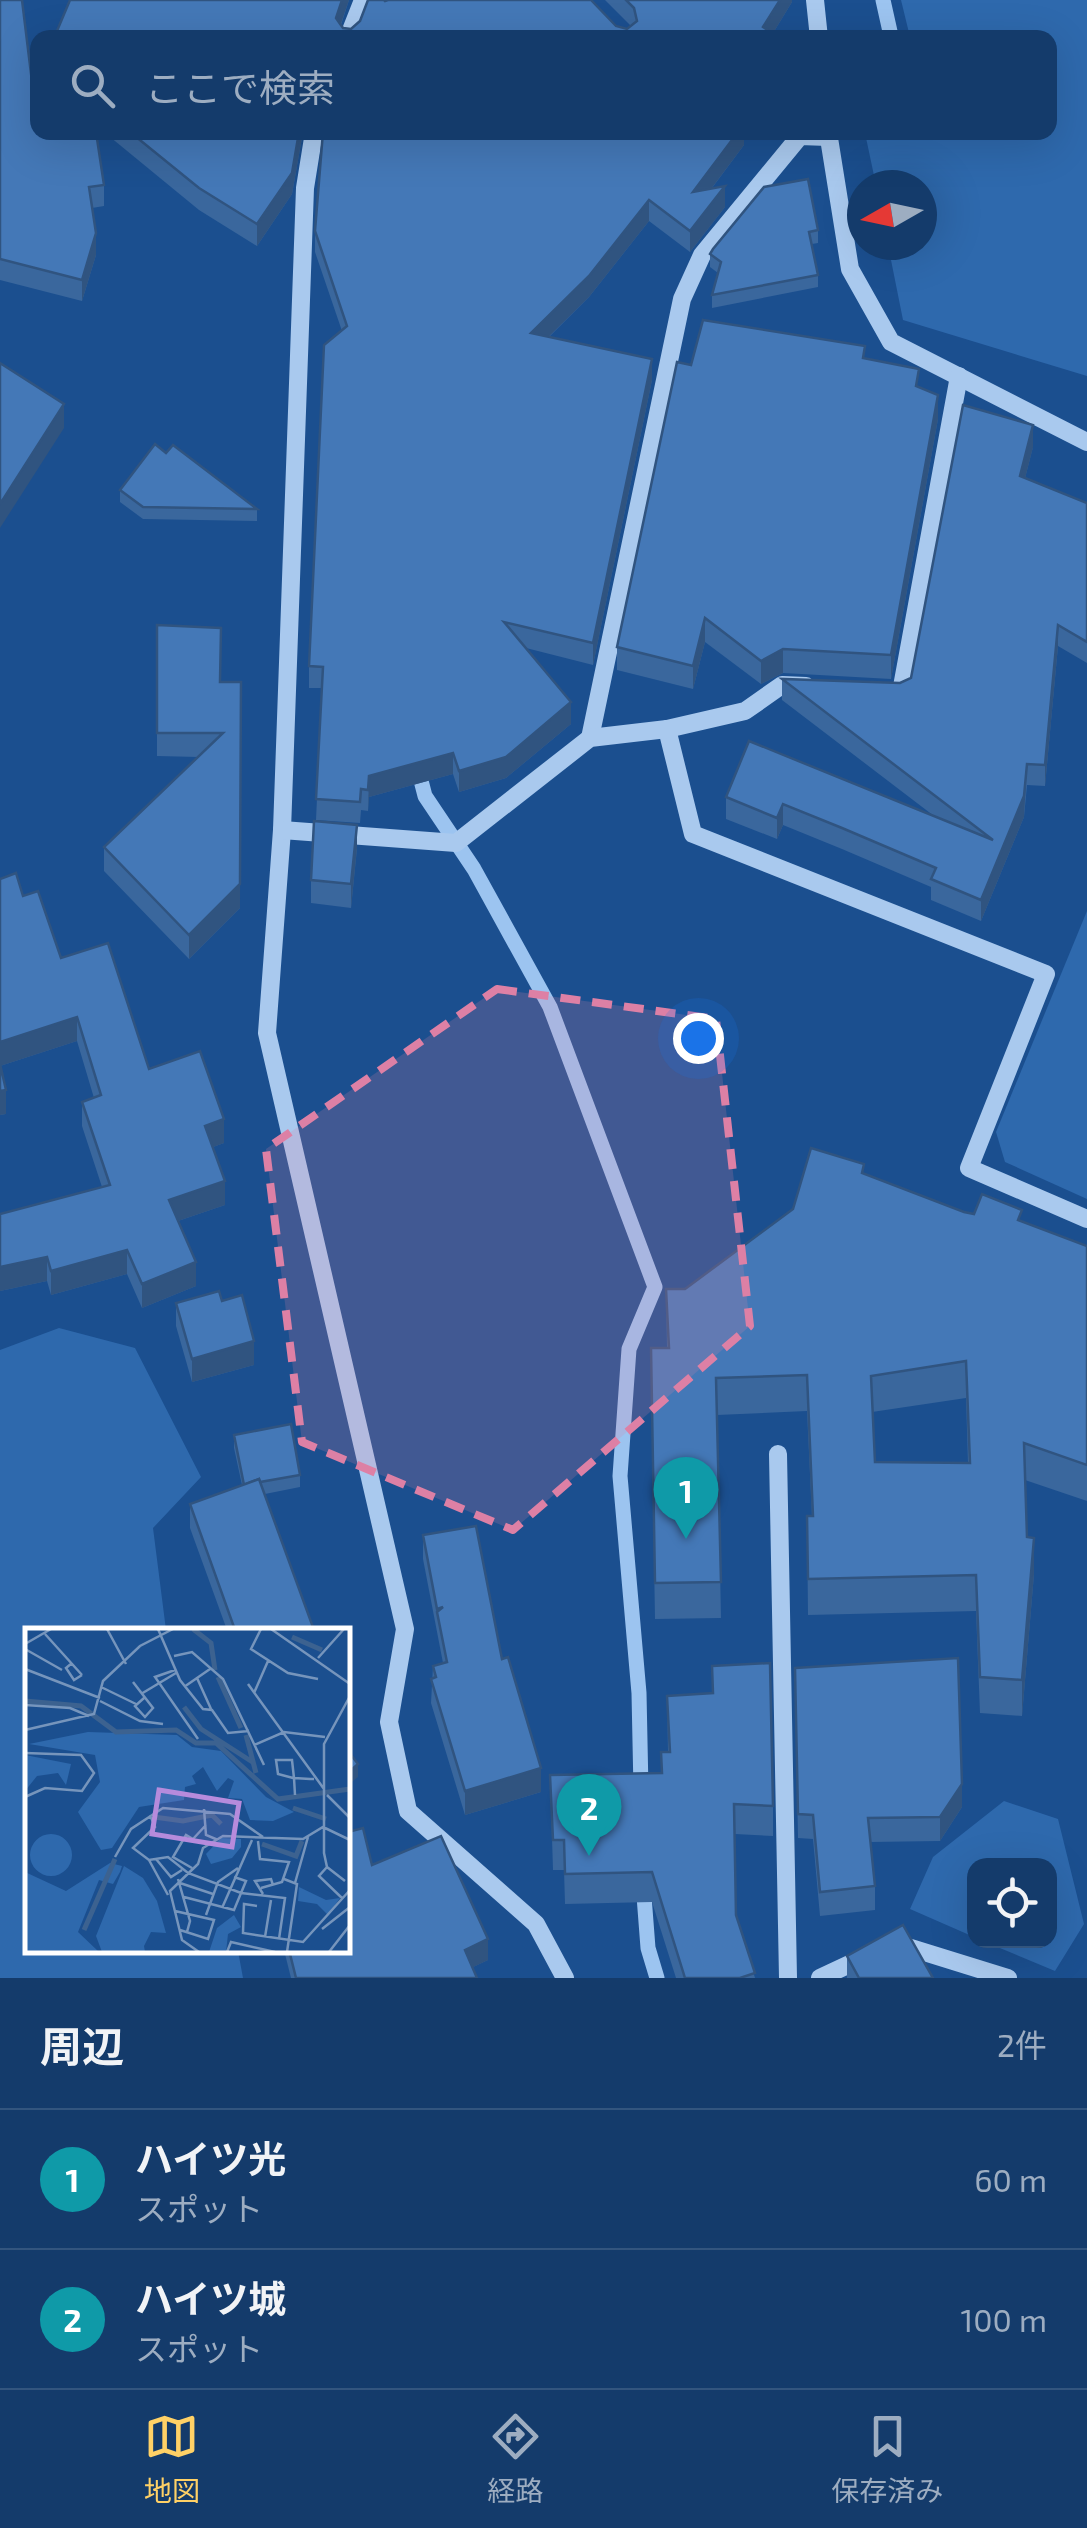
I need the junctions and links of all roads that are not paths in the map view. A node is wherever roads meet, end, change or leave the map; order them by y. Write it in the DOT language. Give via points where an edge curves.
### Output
graph roads {
  1 [pos="362,0"];
  2 [pos="815,0"];
  3 [pos="351,30"];
  4 [pos="818,30"];
  5 [pos="313,140"];
  6 [pos="797,140"];
  7 [pos="829,140"];
  8 [pos="959,376"];
  9 [pos="1087,442"];
  10 [pos="822,687"];
  11 [pos="861,690"];
  12 [pos="667,729"];
  13 [pos="590,738"];
  14 [pos="282,830"];
  15 [pos="1087,1219"];
  16 [pos="778,1454"];
  17 [pos="565,1978"];
  18 [pos="788,1978"];
  19 [pos="820,1978"];
  20 [pos="1008,1978"];
  1 -- 3 [label="street"];
  2 -- 4 [label="street"];
  5 -- 14 [label="street" via="305,188"];
  6 -- 13 [label="street" via="702,255 682,299"];
  7 -- 8 [label="street" via="858,284 891,342"];
  8 -- 9 [label="street"];
  8 -- 11 [label="street" via="901,692"];
  10 -- 12 [label="street" via="782,685 745,711"];
  12 -- 13 [label="street"];
  12 -- 15 [label="street" via="694,834 1046,974 969,1168"];
  13 -- 14 [label="street" via="456,843"];
  14 -- 17 [label="street" via="267,1033 404,1628 389,1722 408,1811 536,1924"];
  16 -- 18 [label="street"];
  19 -- 20 [label="street" via="899,1941"];
}
